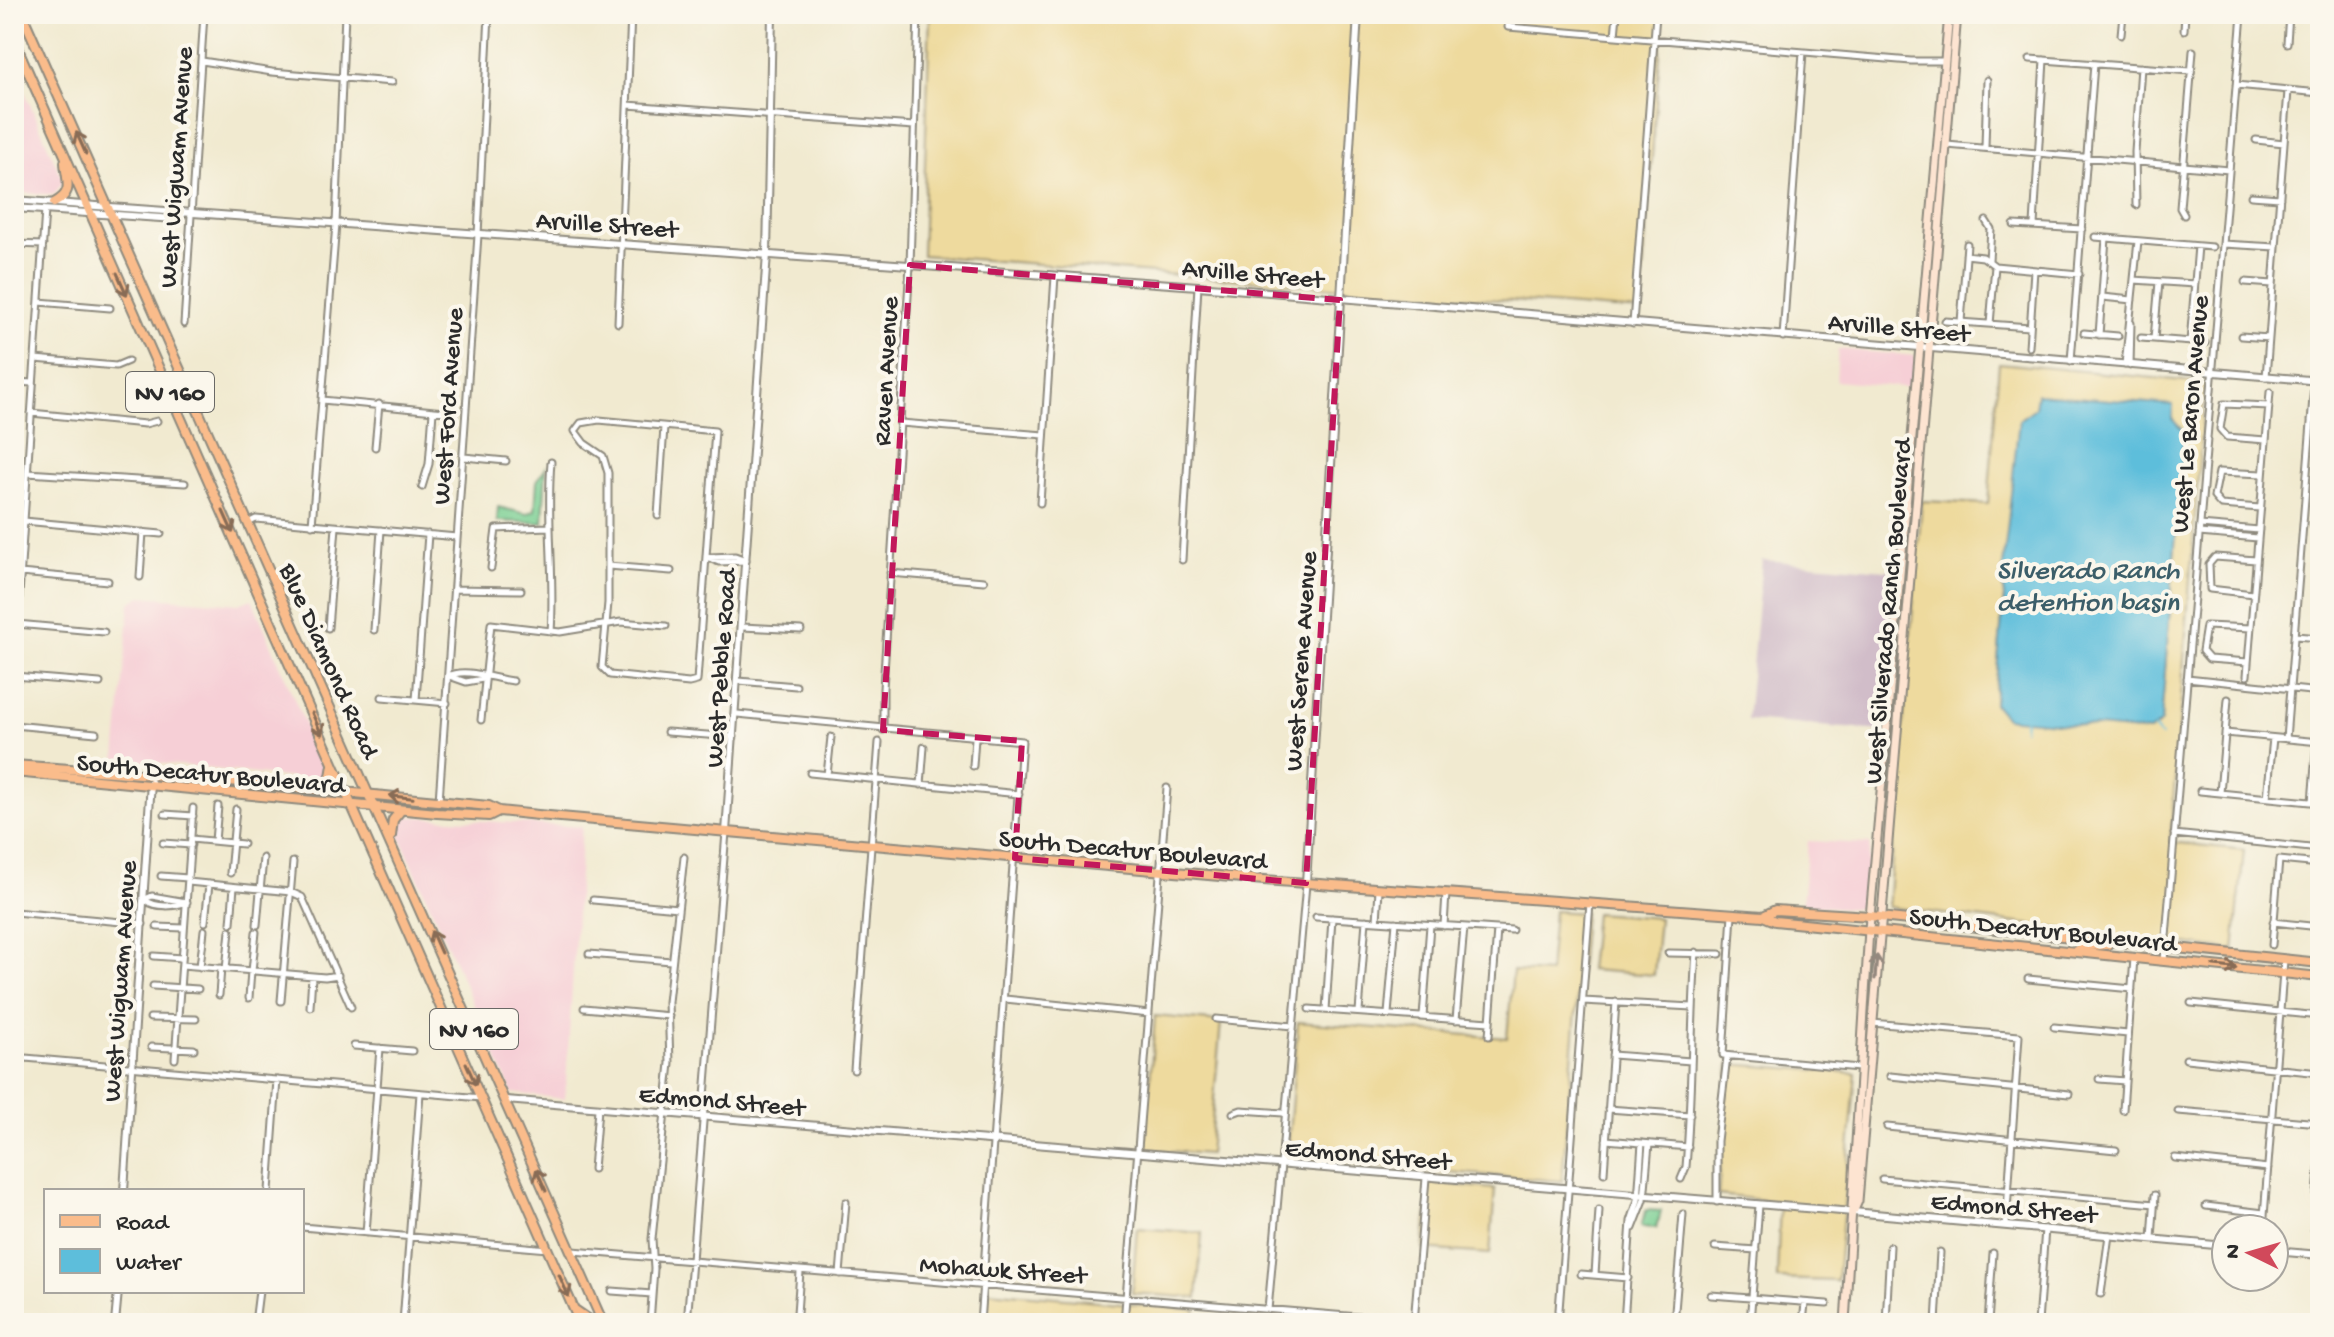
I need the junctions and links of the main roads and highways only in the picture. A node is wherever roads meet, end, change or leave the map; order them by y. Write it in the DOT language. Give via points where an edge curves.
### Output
graph roads {
  1 [pos="22,14"];
  2 [pos="1949,14"];
  3 [pos="1957,14"];
  4 [pos="14,40"];
  5 [pos="1950,61"];
  6 [pos="1940,129"];
  7 [pos="1947,145"];
  8 [pos="64,153"];
  9 [pos="54,203"];
  10 [pos="1926,348"];
  11 [pos="333,760"];
  12 [pos="14,765"];
  13 [pos="14,772"];
  14 [pos="316,788"];
  15 [pos="347,791"];
  16 [pos="369,793"];
  17 [pos="353,805"];
  18 [pos="375,807"];
  19 [pos="401,810"];
  20 [pos="499,811"];
  21 [pos="391,841"];
  22 [pos="1763,916"];
  23 [pos="1875,917"];
  24 [pos="1874,929"];
  25 [pos="2124,944"];
  26 [pos="2076,951"];
  27 [pos="2320,963"];
  28 [pos="2320,977"];
  29 [pos="1853,1212"];
  30 [pos="575,1310"];
  31 [pos="580,1323"];
  32 [pos="594,1323"];
  33 [pos="603,1323"];
  34 [pos="1845,1323"];
  16 -- 1 [label="main road, Blue Diamond Road / NV 160, one-way"];
  2 -- 5 [label="main road, West Silverado Ranch Boulevard"];
  3 -- 5 [label="main road, West Silverado Ranch Boulevard"];
  4 -- 8 [label="main road, Blue Diamond Road / NV 160"];
  5 -- 6 [label="main road, West Silverado Ranch Boulevard"];
  5 -- 7 [label="main road, West Silverado Ranch Boulevard"];
  6 -- 7 [label="main road"];
  6 -- 10 [label="main road, West Silverado Ranch Boulevard"];
  7 -- 10 [label="main road, West Silverado Ranch Boulevard"];
  8 -- 9 [label="main road" via="69,188"];
  8 -- 11 [label="main road, Blue Diamond Road / NV 160, one-way"];
  10 -- 23 [label="main road, West Silverado Ranch Boulevard"];
  11 -- 14 [label="main road" via="330,782"];
  11 -- 15 [label="main road, Blue Diamond Road / NV 160"];
  12 -- 14 [label="main road, South Decatur Boulevard"];
  13 -- 17 [label="main road, South Decatur Boulevard"];
  14 -- 15 [label="main road, South Decatur Boulevard"];
  15 -- 16 [label="main road, South Decatur Boulevard"];
  15 -- 17 [label="main road, Blue Diamond Road / NV 160"];
  16 -- 18 [label="main road, Blue Diamond Road / NV 160"];
  20 -- 16 [label="main road, South Decatur Boulevard, one-way"];
  17 -- 18 [label="main road, South Decatur Boulevard"];
  17 -- 30 [label="main road, Blue Diamond Road / NV 160, one-way"];
  18 -- 19 [label="main road, South Decatur Boulevard"];
  18 -- 21 [label="main road, Blue Diamond Road / NV 160"];
  19 -- 20 [label="main road, South Decatur Boulevard" via="489,816"];
  19 -- 21 [label="main road" via="393,820"];
  20 -- 22 [label="main road, South Decatur Boulevard" via="1160,871"];
  33 -- 21 [label="main road, Blue Diamond Road / NV 160, one-way"];
  22 -- 23 [label="main road, South Decatur Boulevard" via="1775,910"];
  22 -- 24 [label="main road, South Decatur Boulevard"];
  23 -- 24 [label="main road, West Silverado Ranch Boulevard"];
  23 -- 25 [label="main road, South Decatur Boulevard"];
  24 -- 26 [label="main road, South Decatur Boulevard"];
  24 -- 29 [label="main road, West Silverado Ranch Boulevard" via="1859,1068"];
  29 -- 24 [label="main road, West Silverado Ranch Boulevard, one-way" via="1858,1201"];
  25 -- 26 [label="main road" via="2082,946"];
  25 -- 27 [label="main road, South Decatur Boulevard"];
  26 -- 28 [label="main road, South Decatur Boulevard, one-way"];
  29 -- 34 [label="main road, West Silverado Ranch Boulevard"];
  30 -- 31 [label="main road, Blue Diamond Road / NV 160"];
  30 -- 32 [label="main road"];
}
